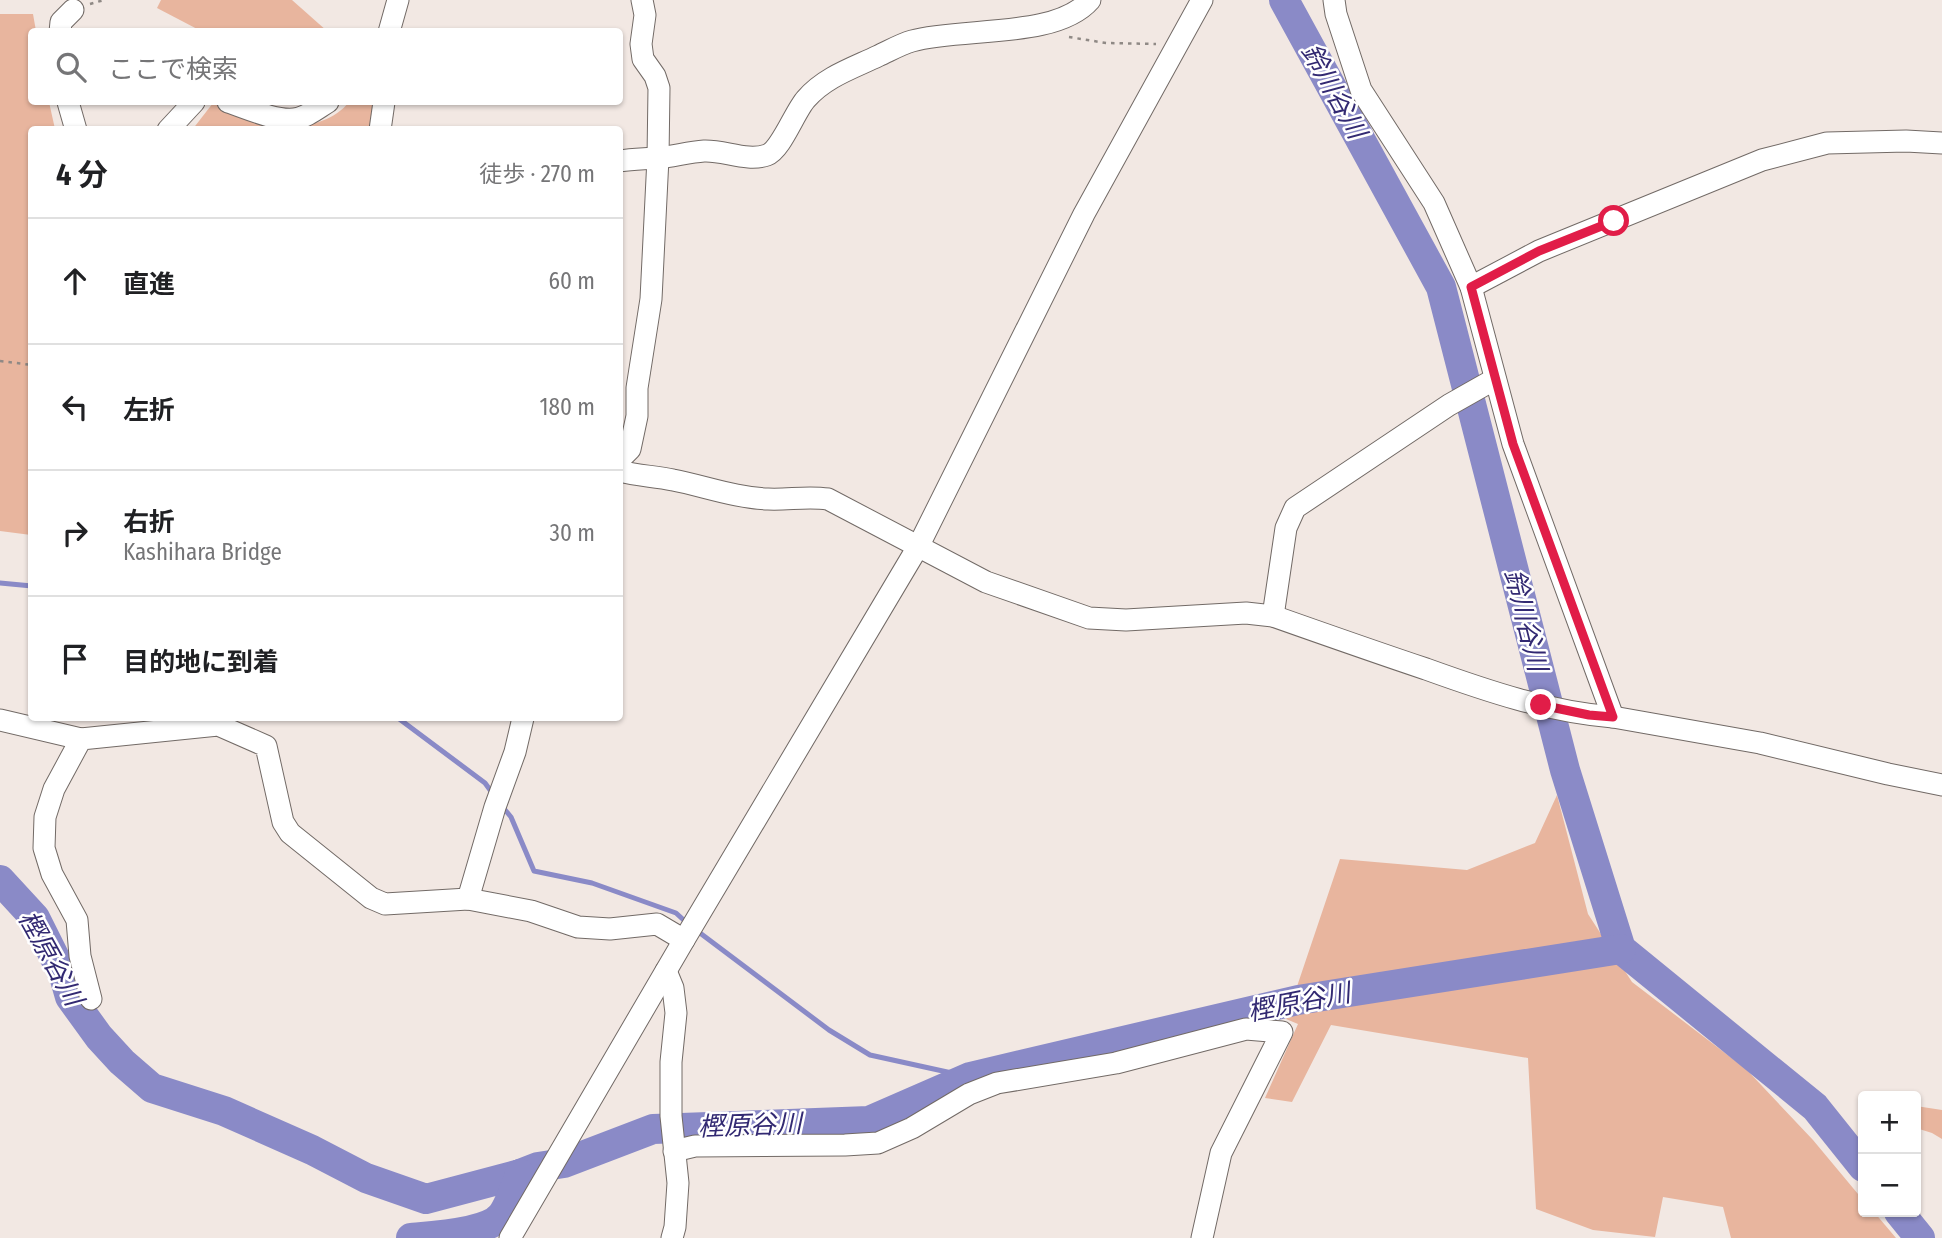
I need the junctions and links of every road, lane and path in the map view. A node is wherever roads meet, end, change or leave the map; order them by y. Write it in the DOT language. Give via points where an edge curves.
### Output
graph roads {
  1 [pos="398,0"];
  2 [pos="642,0"];
  3 [pos="1090,0"];
  4 [pos="1202,0"];
  5 [pos="1334,0"];
  6 [pos="60,28"];
  7 [pos="77,28"];
  8 [pos="389,28"];
  9 [pos="1060,35"];
  10 [pos="1177,44"];
  11 [pos="69,105"];
  12 [pos="191,105"];
  13 [pos="237,105"];
  14 [pos="324,105"];
  15 [pos="384,105"];
  16 [pos="75,126"];
  17 [pos="172,126"];
  18 [pos="381,126"];
  19 [pos="1942,143"];
  20 [pos="658,158"];
  21 [pos="623,161"];
  22 [pos="1471,287"];
  23 [pos="0,361"];
  24 [pos="28,364"];
  25 [pos="1489,382"];
  26 [pos="623,456"];
  27 [pos="623,472"];
  28 [pos="919,545"];
  29 [pos="1273,616"];
  30 [pos="1613,717"];
  31 [pos="0,720"];
  32 [pos="219,721"];
  33 [pos="522,721"];
  34 [pos="81,739"];
  35 [pos="1942,785"];
  36 [pos="468,899"];
  37 [pos="689,931"];
  38 [pos="666,971"];
  39 [pos="91,999"];
  40 [pos="673,1147"];
  41 [pos="510,1238"];
  42 [pos="671,1238"];
  43 [pos="1202,1238"];
  1 -- 8 [label="street"];
  2 -- 20 [label="street" via="643,59 659,88"];
  3 -- 20 [label="street" via="1066,17 1031,27 910,41 833,77 804,101 767,155 706,151"];
  4 -- 10 [label="street"];
  5 -- 22 [label="street" via="1360,90 1434,203"];
  6 -- 7 [label="street" via="73,10"];
  9 -- 10 [label="path" via="1106,43"];
  10 -- 28 [label="street" via="1084,214"];
  11 -- 16 [label="street"];
  12 -- 17 [label="street"];
  13 -- 14 [label="street" via="294,119"];
  15 -- 18 [label="street"];
  19 -- 22 [label="street" via="1827,143 1762,160 1539,251"];
  20 -- 21 [label="street"];
  20 -- 26 [label="street" via="651,299 637,416 630,449"];
  22 -- 25 [label="street"];
  23 -- 24 [label="path"];
  25 -- 29 [label="street" via="1295,508 1286,528"];
  25 -- 30 [label="street"];
  27 -- 28 [label="street" via="743,496 828,499"];
  28 -- 29 [label="street" via="986,582 1089,618"];
  28 -- 37 [label="street"];
  29 -- 30 [label="street" via="1471,685 1541,705"];
  30 -- 35 [label="street" via="1760,743"];
  31 -- 34 [label="street"];
  32 -- 34 [label="street"];
  32 -- 36 [label="street" via="266,746 283,822 290,833 371,898 385,904"];
  33 -- 36 [label="street"];
  34 -- 39 [label="street" via="54,789 45,817 44,848 52,874 77,920"];
  36 -- 37 [label="street" via="531,911 578,927 657,924"];
  37 -- 38 [label="street"];
  38 -- 40 [label="street" via="676,1013 671,1062"];
  38 -- 41 [label="street"];
  40 -- 42 [label="street" via="678,1183"];
  40 -- 43 [label="street" via="878,1143 998,1083 1116,1063 1246,1029 1282,1032 1222,1153"];
}
